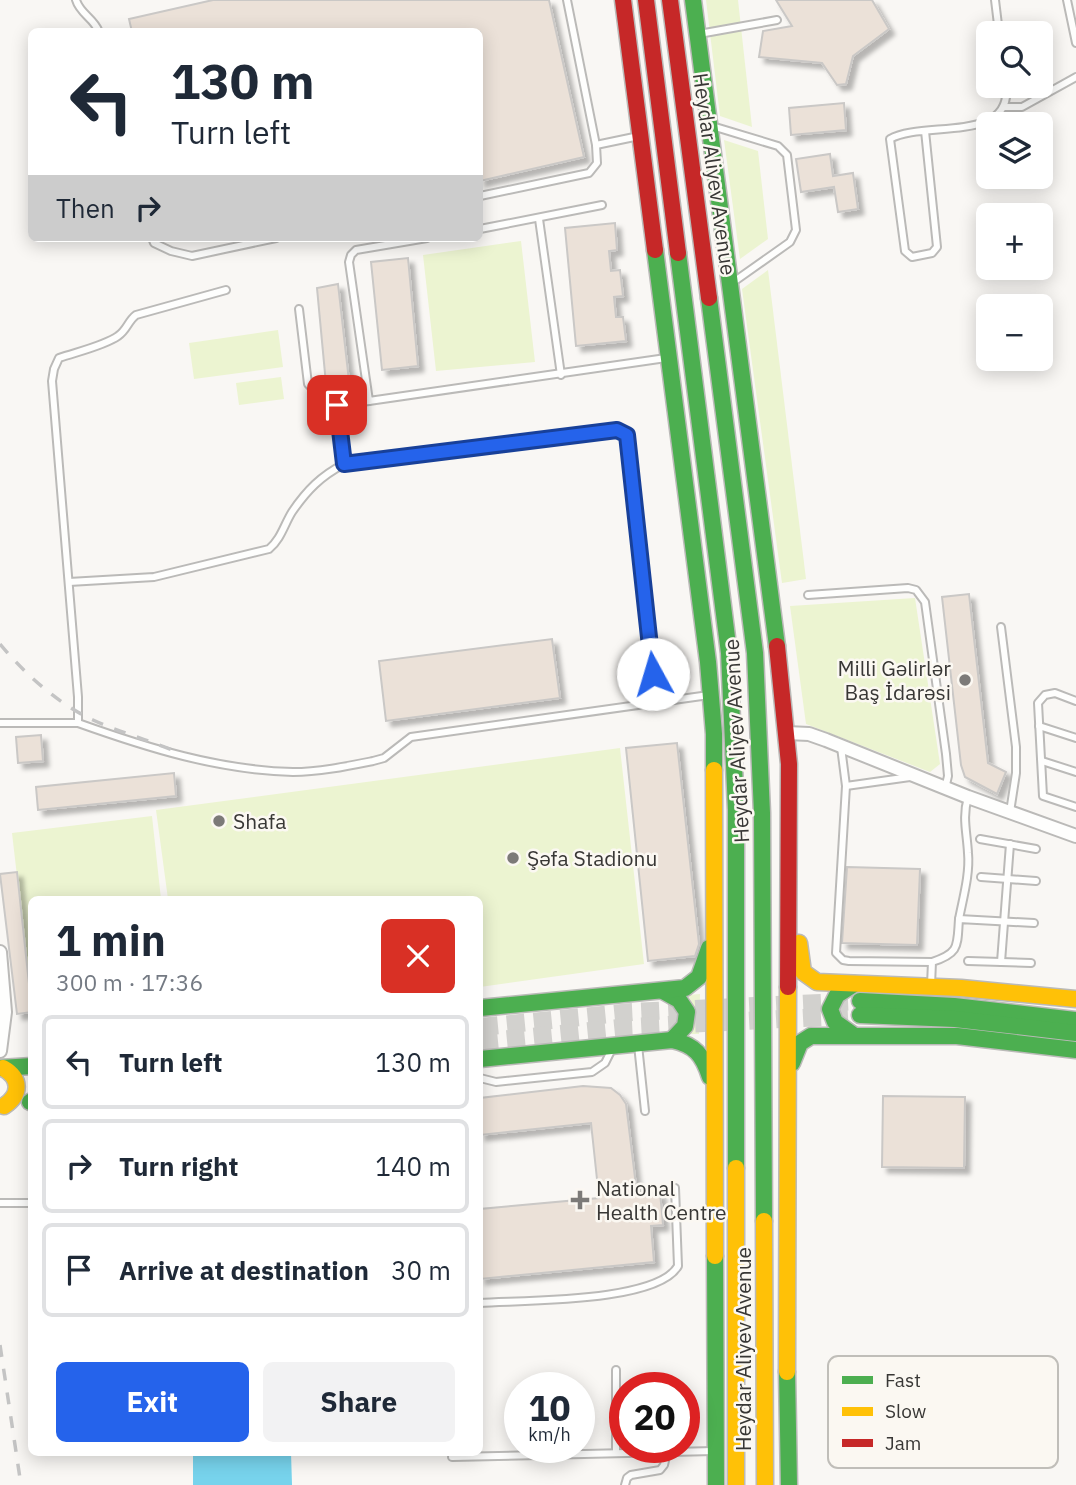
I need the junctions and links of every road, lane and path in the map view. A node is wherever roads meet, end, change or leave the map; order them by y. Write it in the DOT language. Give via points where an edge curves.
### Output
graph roads {
  1 [pos="76,0"];
  2 [pos="567,0"];
  3 [pos="623,0"];
  4 [pos="646,0"];
  5 [pos="670,0"];
  6 [pos="693,0"];
  7 [pos="995,0"];
  8 [pos="1067,0"];
  9 [pos="777,20"];
  10 [pos="998,21"];
  11 [pos="97,28"];
  12 [pos="697,34"];
  13 [pos="1076,43"];
  14 [pos="1076,77"];
  15 [pos="1005,98"];
  16 [pos="1004,107"];
  17 [pos="708,124"];
  18 [pos="925,131"];
  19 [pos="641,136"];
  20 [pos="596,145"];
  21 [pos="483,195"];
  22 [pos="602,205"];
  23 [pos="539,219"];
  24 [pos="483,228"];
  25 [pos="154,242"];
  26 [pos="257,242"];
  27 [pos="403,242"];
  28 [pos="731,284"];
  29 [pos="226,290"];
  30 [pos="299,309"];
  31 [pos="670,358"];
  32 [pos="561,375"];
  33 [pos="369,401"];
  34 [pos="337,405"];
  35 [pos="344,464"];
  36 [pos="69,582"];
  37 [pos="808,596"];
  38 [pos="1001,627"];
  39 [pos="710,694"];
  40 [pos="656,701"];
  41 [pos="1076,701"];
  42 [pos="0,723"];
  43 [pos="78,723"];
  44 [pos="1040,726"];
  45 [pos="787,733"];
  46 [pos="1076,738"];
  47 [pos="840,746"];
  48 [pos="1042,761"];
  49 [pos="789,764"];
  50 [pos="1076,772"];
  51 [pos="916,777"];
  52 [pos="846,786"];
  53 [pos="946,789"];
  54 [pos="968,797"];
  55 [pos="1076,807"];
  56 [pos="1010,813"];
  57 [pos="1076,836"];
  58 [pos="980,839"];
  59 [pos="1010,844"];
  60 [pos="1036,849"];
  61 [pos="981,877"];
  62 [pos="1007,878"];
  63 [pos="1036,881"];
  64 [pos="959,919"];
  65 [pos="1003,921"];
  66 [pos="1034,923"];
  67 [pos="715,924"];
  68 [pos="0,952"];
  69 [pos="968,961"];
  70 [pos="932,962"];
  71 [pos="1001,962"];
  72 [pos="1031,963"];
  73 [pos="858,983"];
  74 [pos="931,987"];
  75 [pos="663,991"];
  76 [pos="2,995"];
  77 [pos="1076,999"];
  78 [pos="483,1008"];
  79 [pos="1076,1020"];
  80 [pos="1076,1033"];
  81 [pos="854,1035"];
  82 [pos="672,1041"];
  83 [pos="638,1043"];
  84 [pos="614,1045"];
  85 [pos="0,1051"];
  86 [pos="1076,1051"];
  87 [pos="483,1059"];
  88 [pos="28,1065"];
  89 [pos="2,1068"];
  90 [pos="483,1079"];
  91 [pos="788,1084"];
  92 [pos="715,1092"];
  93 [pos="28,1102"];
  94 [pos="2,1106"];
  95 [pos="645,1111"];
  96 [pos="675,1188"];
  97 [pos="0,1203"];
  98 [pos="28,1203"];
  99 [pos="483,1303"];
  100 [pos="700,1451"];
  101 [pos="716,1451"];
  102 [pos="609,1453"];
  103 [pos="452,1457"];
  104 [pos="664,1463"];
  105 [pos="625,1485"];
  106 [pos="716,1485"];
  107 [pos="736,1485"];
  108 [pos="765,1485"];
  109 [pos="789,1485"];
  1 -- 11 [label="lane"];
  2 -- 20 [label="lane"];
  3 -- 19 [label="main road"];
  4 -- 107 [label="main road, Heydar Aliyev Avenue" via="733,713"];
  5 -- 108 [label="main road, Heydar Aliyev Avenue" via="755,653 760,723"];
  6 -- 12 [label="main road"];
  7 -- 10 [label="lane"];
  8 -- 13 [label="lane"];
  9 -- 12 [label="lane"];
  12 -- 17 [label="main road"];
  14 -- 16 [label="lane" via="1022,107"];
  15 -- 16 [label="lane"];
  16 -- 18 [label="lane" via="994,120"];
  17 -- 28 [label="main road"];
  17 -- 28 [label="lane" via="778,146 787,155 796,230 790,242"];
  18 -- 18 [label="lane" via="894,137 889,144 905,251 912,257 932,253 937,247"];
  19 -- 20 [label="lane"];
  19 -- 31 [label="main road"];
  20 -- 21 [label="lane" via="597,163 589,173"];
  22 -- 23 [label="lane"];
  23 -- 24 [label="lane"];
  23 -- 32 [label="lane"];
  25 -- 26 [label="lane" via="192,256"];
  27 -- 33 [label="lane" via="356,250 349,262"];
  28 -- 45 [label="main road"];
  29 -- 36 [label="lane" via="136,315 117,337 60,358 54,369"];
  30 -- 34 [label="lane" via="308,384 335,395"];
  31 -- 32 [label="lane"];
  31 -- 39 [label="main road"];
  32 -- 33 [label="lane"];
  33 -- 34 [label="lane"];
  34 -- 35 [label="lane"];
  35 -- 36 [label="lane" via="322,475 269,549 154,576"];
  35 -- 40 [label="lane" via="624,431"];
  36 -- 43 [label="lane"];
  37 -- 53 [label="lane" via="908,588 921,595 946,754"];
  38 -- 56 [label="lane" via="1016,747"];
  39 -- 40 [label="lane"];
  39 -- 67 [label="main road"];
  40 -- 43 [label="lane" via="411,737 384,758 294,772 188,759"];
  41 -- 44 [label="lane" via="1045,695 1038,703"];
  42 -- 43 [label="lane"];
  44 -- 46 [label="lane"];
  44 -- 48 [label="lane"];
  45 -- 47 [label="street" via="809,734"];
  45 -- 49 [label="main road"];
  47 -- 51 [label="street"];
  47 -- 52 [label="lane"];
  48 -- 50 [label="lane"];
  48 -- 55 [label="lane" via="1044,796"];
  49 -- 73 [label="main road" via="801,969 817,982"];
  49 -- 91 [label="main road"];
  51 -- 52 [label="lane"];
  51 -- 53 [label="street"];
  52 -- 70 [label="lane" via="836,953 843,960"];
  53 -- 54 [label="street"];
  54 -- 56 [label="street"];
  54 -- 64 [label="lane" via="964,821 968,864"];
  56 -- 57 [label="street"];
  58 -- 59 [label="lane"];
  59 -- 60 [label="lane"];
  59 -- 62 [label="lane"];
  61 -- 62 [label="lane"];
  62 -- 63 [label="lane"];
  62 -- 65 [label="lane"];
  64 -- 65 [label="lane"];
  64 -- 70 [label="lane" via="954,953"];
  65 -- 66 [label="lane"];
  65 -- 71 [label="lane"];
  67 -- 75 [label="main road" via="696,981 685,988"];
  67 -- 92 [label="main road"];
  68 -- 76 [label="street"];
  69 -- 71 [label="lane"];
  70 -- 74 [label="lane"];
  71 -- 72 [label="lane"];
  73 -- 74 [label="main road"];
  73 -- 81 [label="main road" via="834,996 831,1009 835,1024"];
  74 -- 77 [label="main road"];
  75 -- 78 [label="main road"];
  75 -- 82 [label="main road" via="676,996 686,1008 684,1029"];
  76 -- 85 [label="street"];
  79 -- 80 [label="main road" via="965,1007 860,1008"];
  81 -- 86 [label="main road" via="957,1036"];
  81 -- 91 [label="main road" via="802,1039"];
  82 -- 83 [label="main road"];
  82 -- 92 [label="main road" via="700,1051"];
  83 -- 84 [label="main road"];
  83 -- 95 [label="lane"];
  84 -- 87 [label="main road"];
  84 -- 90 [label="lane" via="604,1063 592,1072 496,1082"];
  88 -- 89 [label="main road"];
  89 -- 94 [label="main road" via="14,1074 18,1087 14,1099"];
  91 -- 109 [label="main road"];
  92 -- 101 [label="main road"];
  93 -- 94 [label="main road"];
  96 -- 99 [label="lane" via="678,1266 674,1273 641,1289 611,1295"];
  97 -- 98 [label="lane"];
  100 -- 101 [label="lane"];
  101 -- 106 [label="main road"];
  102 -- 103 [label="lane"];
  104 -- 105 [label="lane" via="660,1470 631,1475"];
}
